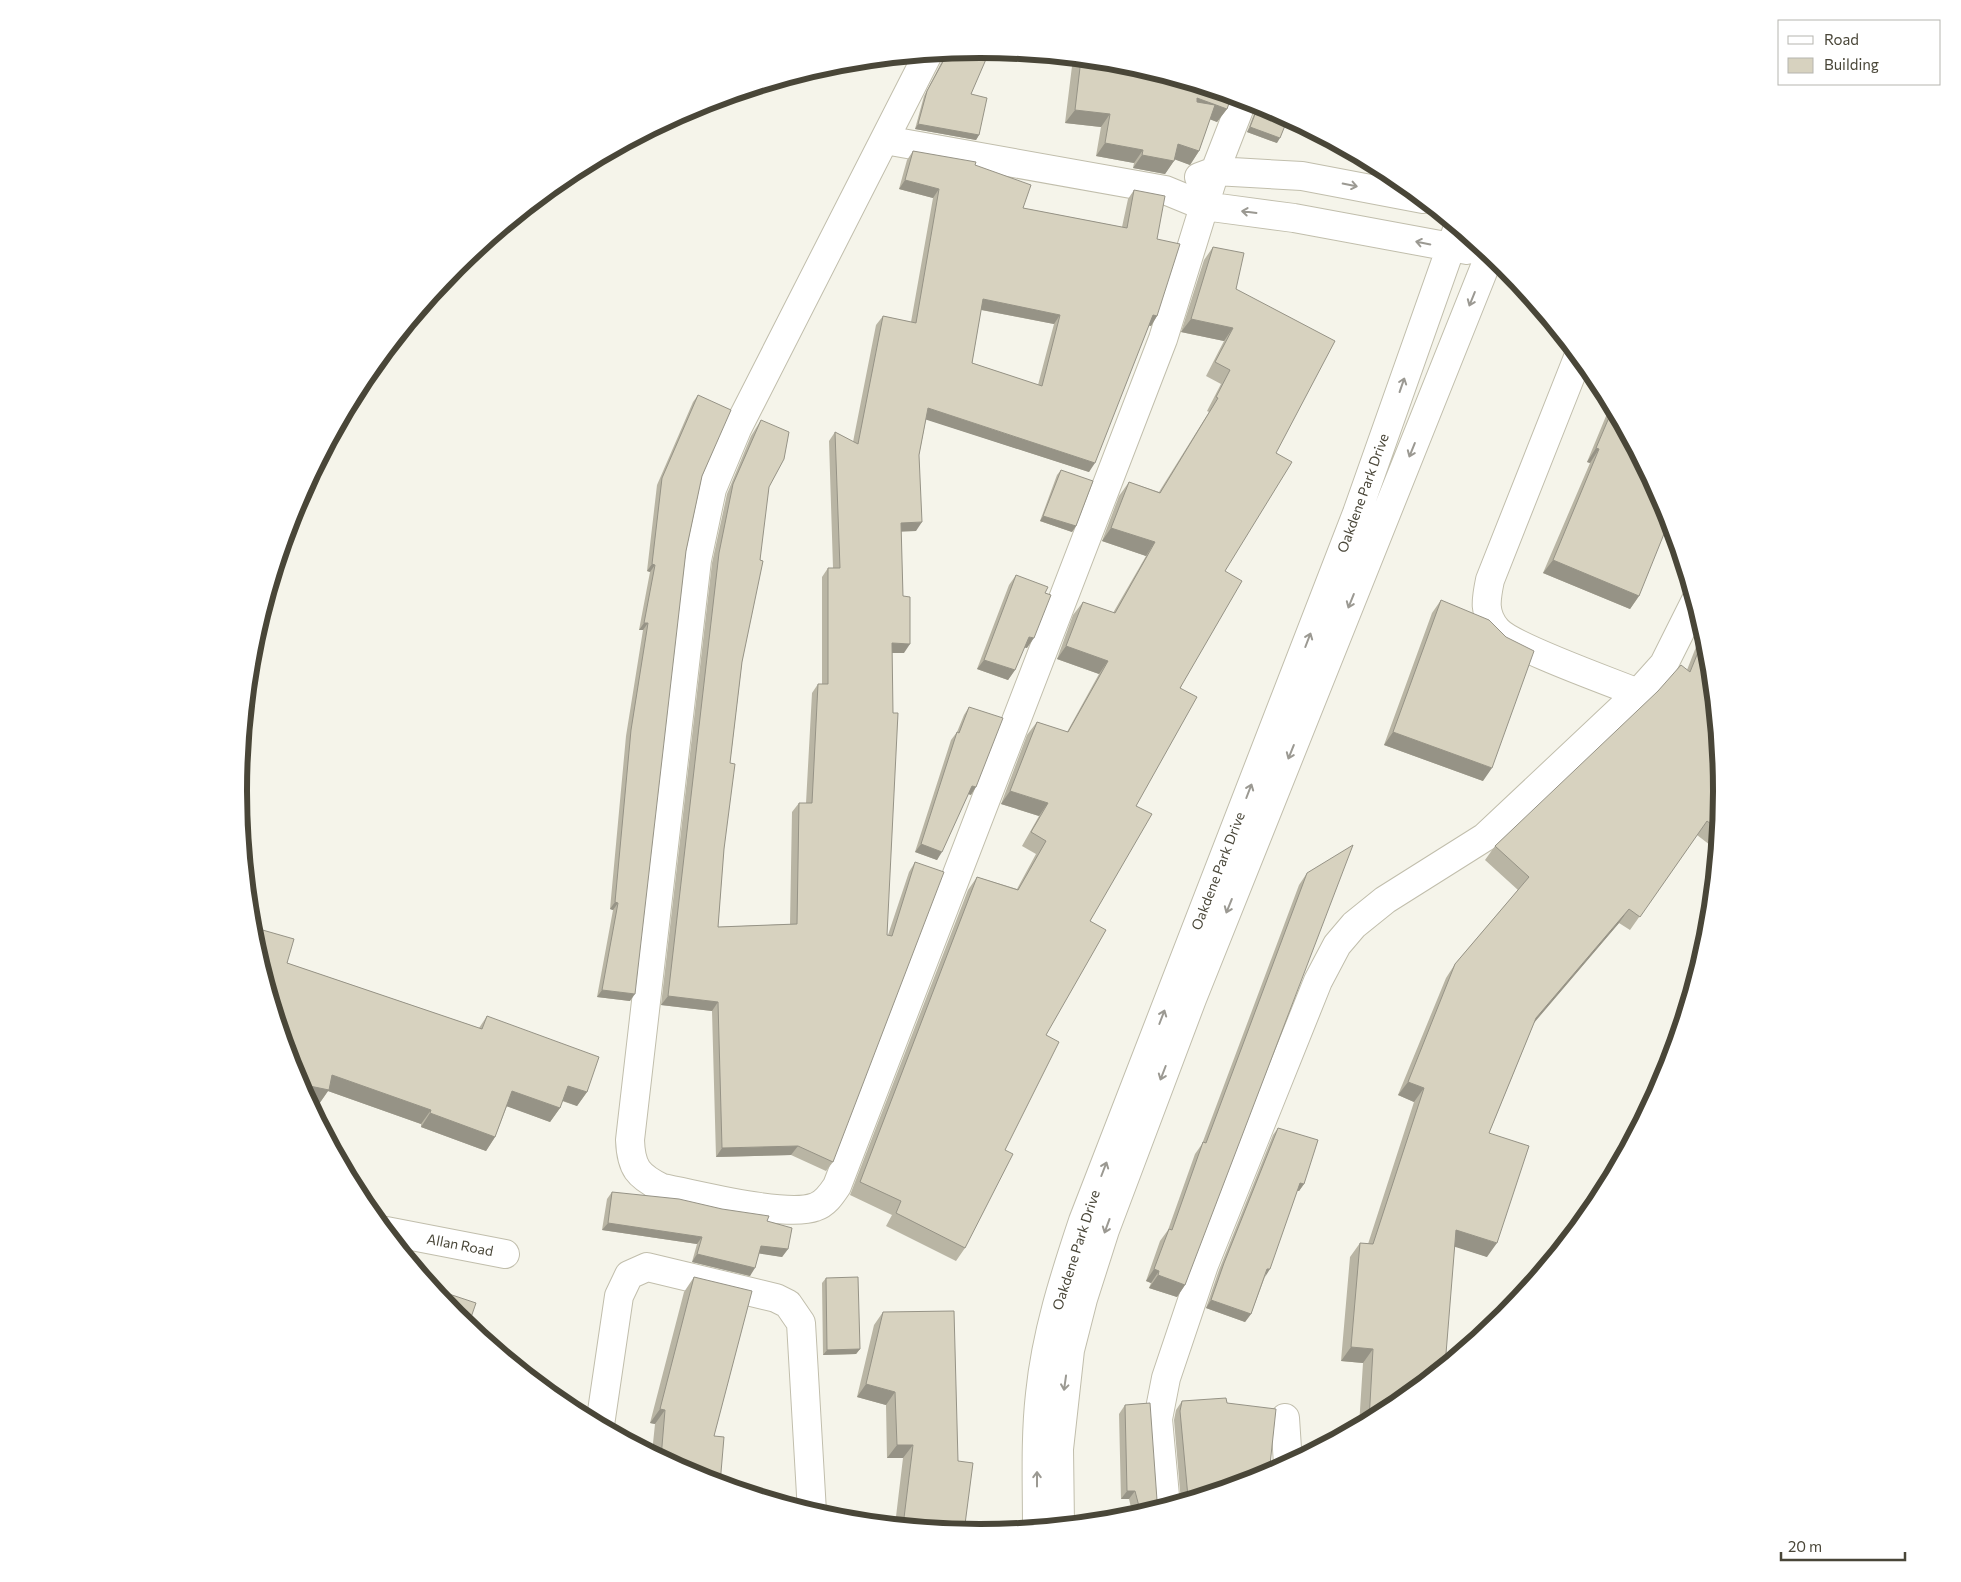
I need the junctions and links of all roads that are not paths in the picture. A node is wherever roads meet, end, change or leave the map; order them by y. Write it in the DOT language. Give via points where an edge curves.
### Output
graph roads {
  1 [pos="925,60"];
  2 [pos="1241,105"];
  3 [pos="885,140"];
  4 [pos="1215,171"];
  5 [pos="1165,190"];
  6 [pos="1409,196"];
  7 [pos="1204,206"];
  8 [pos="1454,237"];
  9 [pos="1467,243"];
  10 [pos="1486,260"];
  11 [pos="1575,362"];
  12 [pos="1691,610"];
  13 [pos="1638,692"];
  14 [pos="395,1233"];
  15 [pos="505,1254"];
  16 [pos="601,1418"];
  17 [pos="1285,1418"];
  18 [pos="1288,1457"];
  19 [pos="1165,1501"];
  20 [pos="812,1504"];
  21 [pos="1060,1520"];
  22 [pos="1037,1522"];
  1 -- 3 [label="street"];
  2 -- 4 [label="street"];
  3 -- 5 [label="street"];
  3 -- 7 [label="street" via="737,429 704,519 630,1140 636,1170 646,1180 662,1188 780,1210 802,1210 826,1201 837,1186 1163,339"];
  4 -- 5 [label="street"];
  4 -- 6 [label="street, one-way" via="1302,176"];
  4 -- 7 [label="street"];
  5 -- 7 [label="street"];
  8 -- 7 [label="street, one-way"];
  8 -- 9 [label="street"];
  22 -- 8 [label="street, Oakdene Park Drive, one-way" via="1040,1394 1049,1336 1062,1285 1083,1221 1357,513"];
  10 -- 21 [label="street, Oakdene Park Drive, one-way" via="1185,1016 1105,1230 1070,1350 1059,1449"];
  11 -- 13 [label="street" via="1485,600 1488,615 1498,632 1518,644"];
  12 -- 13 [label="street" via="1664,664"];
  13 -- 19 [label="street" via="1485,837 1386,900 1354,926 1337,946 1318,981 1204,1264 1166,1378 1158,1419"];
  14 -- 15 [label="street, Allan Road"];
  16 -- 20 [label="street" via="619,1296 629,1275 638,1269 652,1268 776,1298 788,1304 800,1323"];
  17 -- 18 [label="street"];
}
